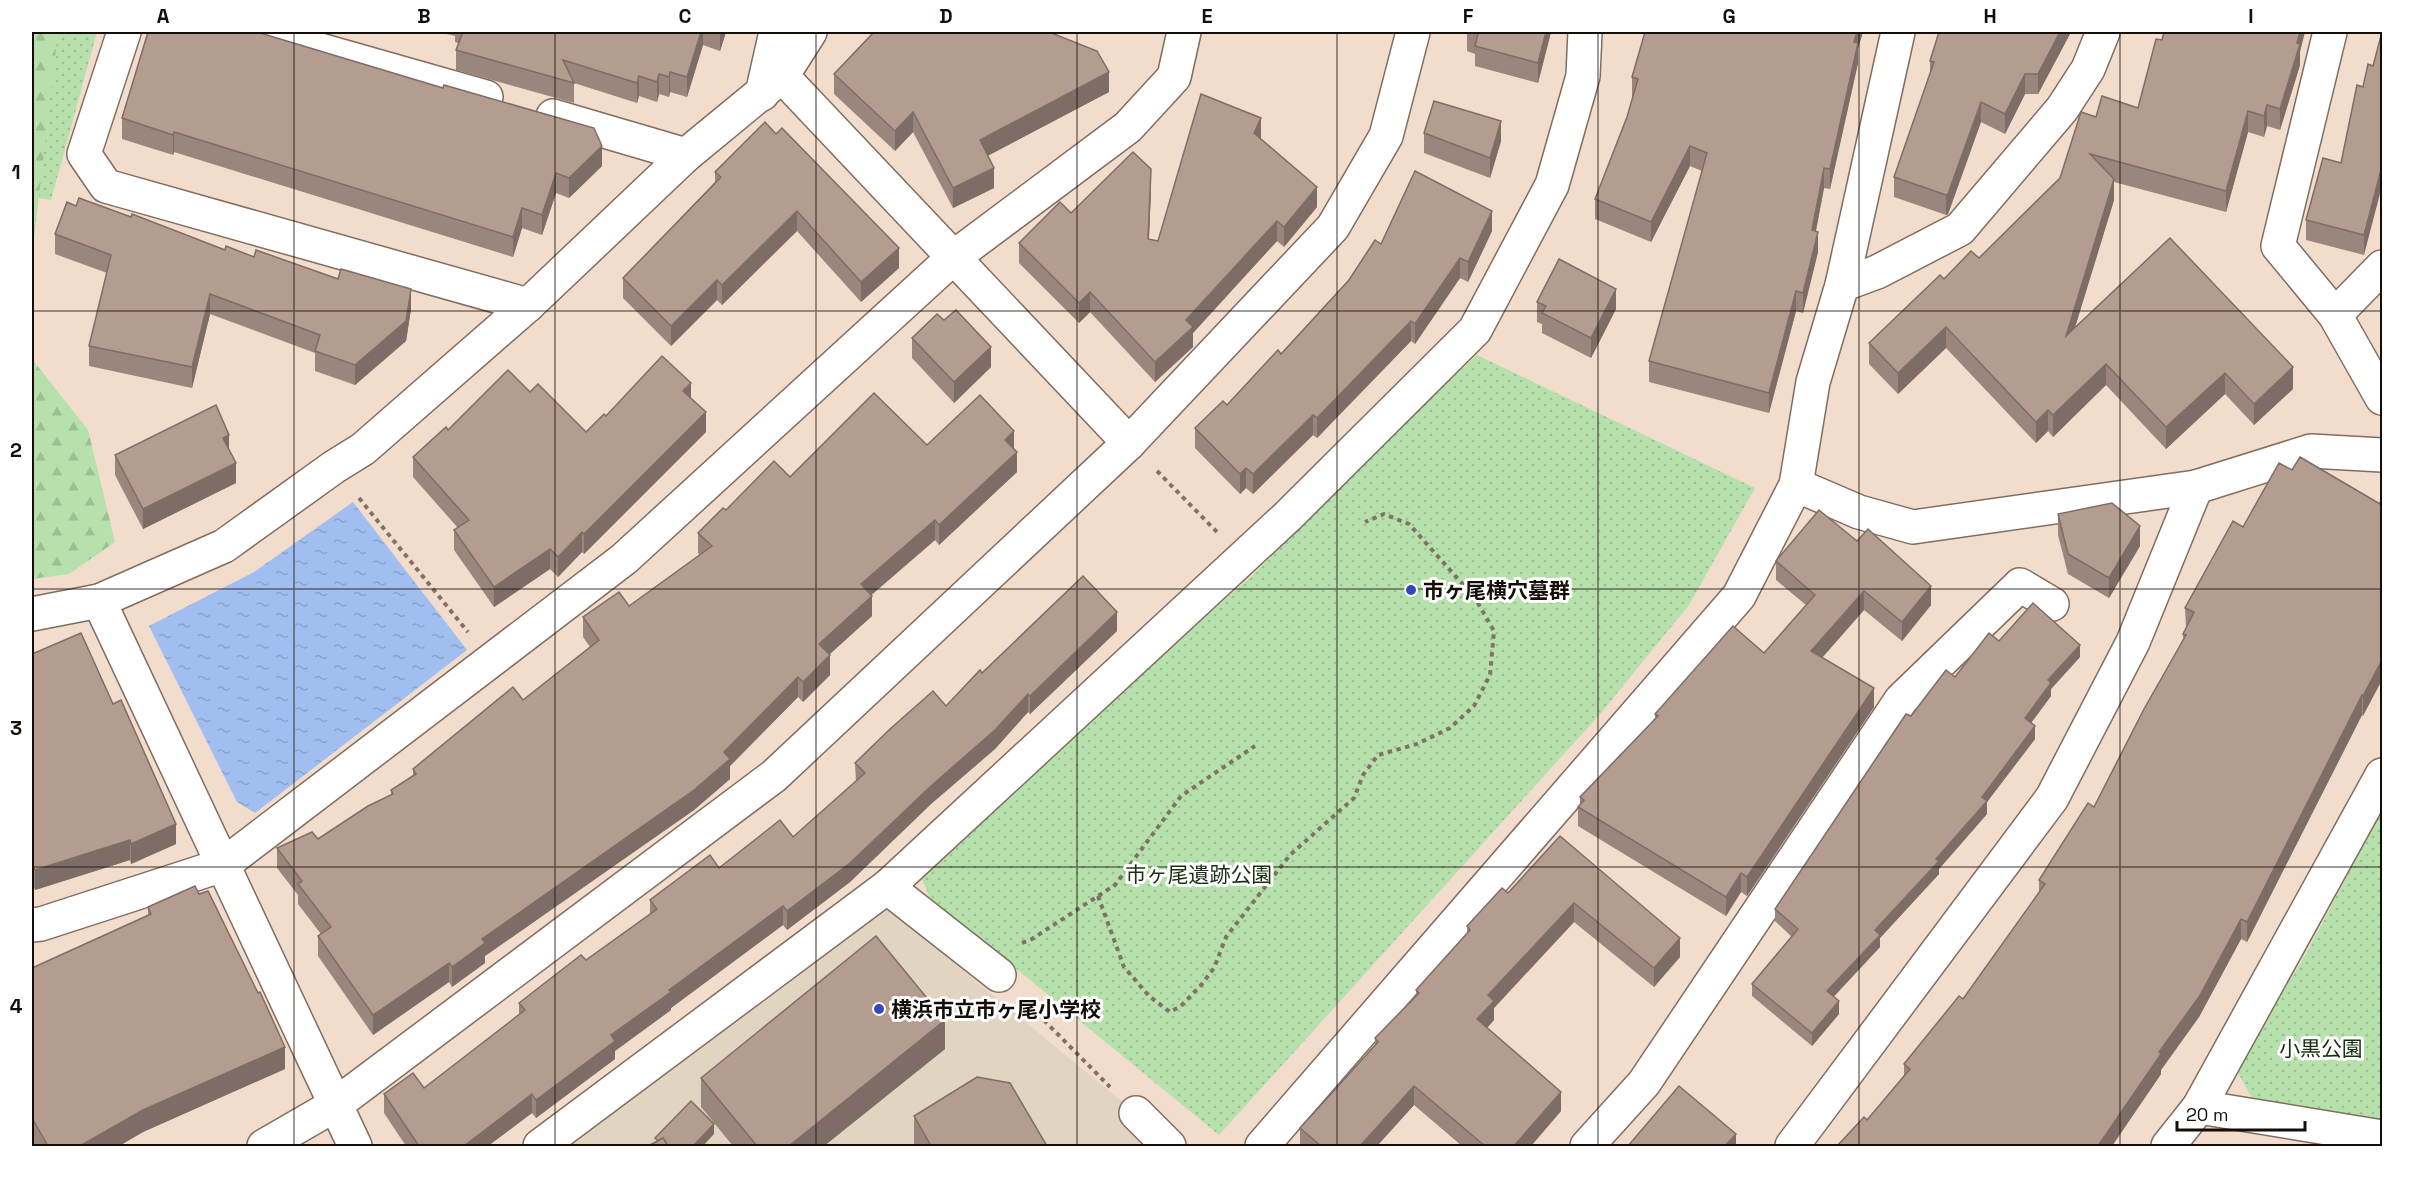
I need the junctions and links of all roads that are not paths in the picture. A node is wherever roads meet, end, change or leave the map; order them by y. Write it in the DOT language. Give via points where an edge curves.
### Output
graph roads {
  1 [pos="124,32"];
  2 [pos="257,32"];
  3 [pos="776,32"];
  4 [pos="810,32"];
  5 [pos="1184,32"];
  6 [pos="1413,32"];
  7 [pos="1585,32"];
  8 [pos="1898,32"];
  9 [pos="2103,32"];
  10 [pos="2330,32"];
  11 [pos="772,86"];
  12 [pos="686,155"];
  13 [pos="954,257"];
  14 [pos="2382,267"];
  15 [pos="1842,285"];
  16 [pos="528,305"];
  17 [pos="2335,315"];
  18 [pos="2382,398"];
  19 [pos="1129,443"];
  20 [pos="2381,449"];
  21 [pos="1796,485"];
  22 [pos="2196,487"];
  23 [pos="99,601"];
  24 [pos="2052,604"];
  25 [pos="32,614"];
  26 [pos="2382,775"];
  27 [pos="223,865"];
  28 [pos="887,887"];
  29 [pos="32,925"];
  30 [pos="989,967"];
  31 [pos="335,1106"];
  32 [pos="2199,1107"];
  33 [pos="1136,1113"];
  34 [pos="2382,1137"];
  35 [pos="264,1146"];
  36 [pos="355,1146"];
  37 [pos="540,1146"];
  38 [pos="1170,1146"];
  39 [pos="1262,1146"];
  40 [pos="1587,1146"];
  41 [pos="1792,1146"];
  42 [pos="2168,1146"];
  1 -- 16 [label="street" via="84,154 106,186"];
  2 -- 12 [label="street"];
  3 -- 11 [label="street"];
  4 -- 11 [label="street"];
  5 -- 13 [label="street" via="1174,76 1128,127"];
  6 -- 19 [label="street" via="1386,136 1333,227"];
  7 -- 28 [label="street" via="1583,76 1552,184 1475,330 1288,516"];
  8 -- 15 [label="street"];
  9 -- 15 [label="street" via="2088,69 2062,109 1960,229 1877,272"];
  10 -- 17 [label="street" via="2278,246"];
  11 -- 12 [label="street"];
  11 -- 13 [label="street"];
  12 -- 16 [label="street"];
  13 -- 19 [label="street"];
  13 -- 27 [label="street" via="624,559"];
  14 -- 17 [label="street"];
  15 -- 21 [label="street" via="1813,382"];
  16 -- 23 [label="street" via="363,449 224,546"];
  17 -- 18 [label="street"];
  19 -- 31 [label="street" via="774,776"];
  20 -- 22 [label="street" via="2311,451"];
  21 -- 22 [label="street" via="1859,512 1914,527"];
  21 -- 39 [label="street" via="1739,596"];
  22 -- 41 [label="street" via="2133,642 2052,798"];
  23 -- 25 [label="street"];
  23 -- 27 [label="street"];
  24 -- 40 [label="street" via="2020,585 1901,700 1644,1083"];
  26 -- 32 [label="street"];
  27 -- 29 [label="street"];
  27 -- 31 [label="street"];
  28 -- 30 [label="street"];
  28 -- 37 [label="street"];
  31 -- 35 [label="street"];
  31 -- 36 [label="street"];
  32 -- 34 [label="street"];
  32 -- 42 [label="street"];
  33 -- 38 [label="street"];
}
